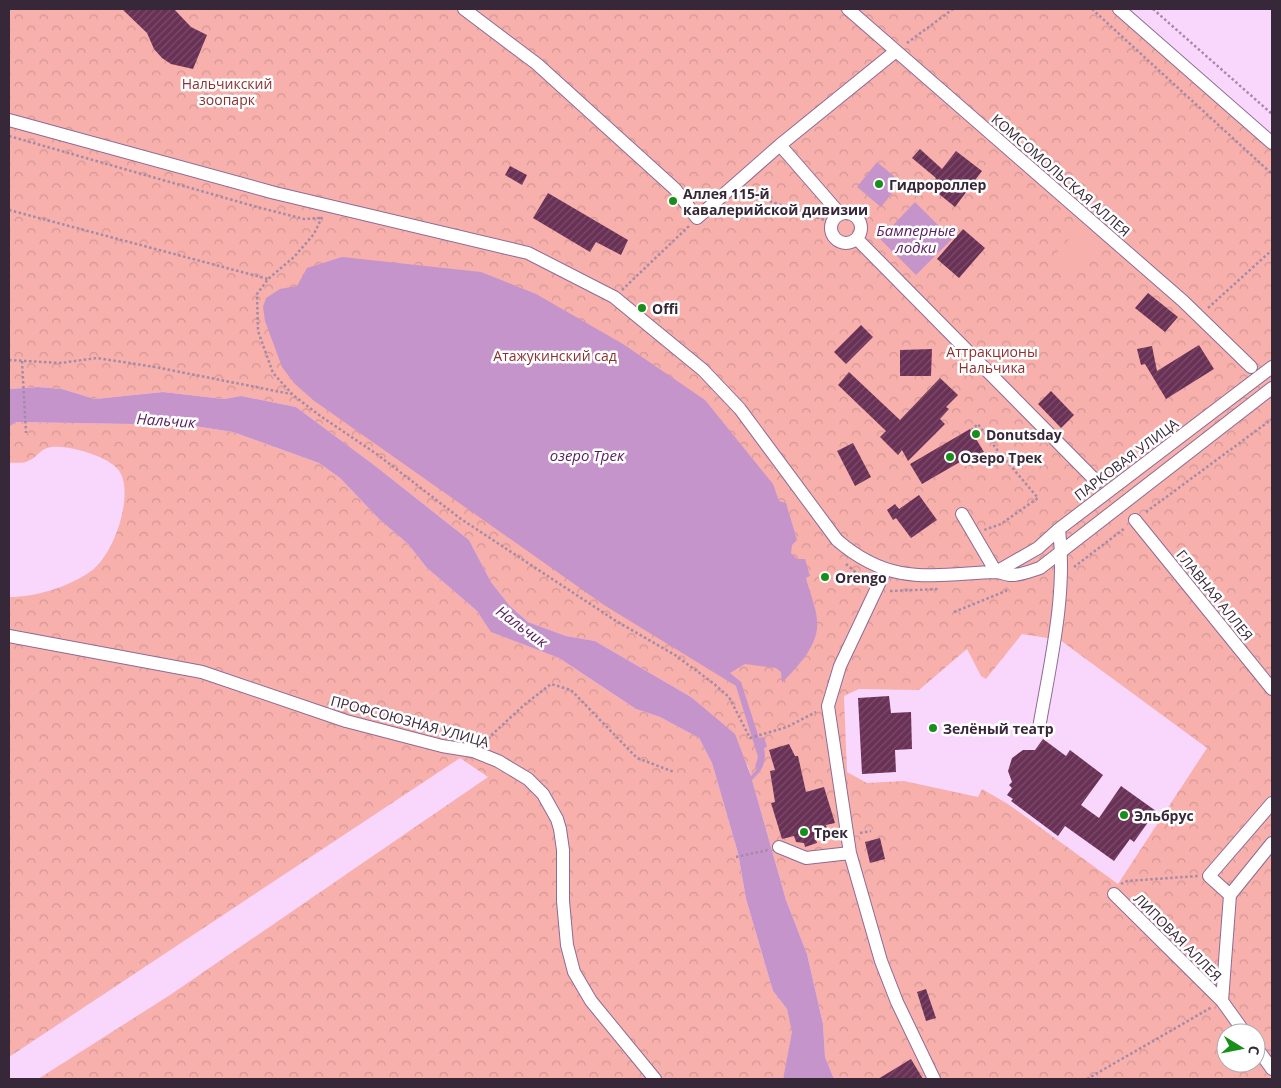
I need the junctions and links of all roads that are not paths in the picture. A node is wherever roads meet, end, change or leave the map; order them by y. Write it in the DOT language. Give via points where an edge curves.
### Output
graph roads {
  1 [pos="464,9"];
  2 [pos="848,9"];
  3 [pos="1119,9"];
  4 [pos="896,51"];
  5 [pos="9,120"];
  6 [pos="1272,143"];
  7 [pos="780,145"];
  8 [pos="836,218"];
  9 [pos="857,239"];
  10 [pos="1272,366"];
  11 [pos="1251,367"];
  12 [pos="1272,388"];
  13 [pos="1097,482"];
  14 [pos="962,514"];
  15 [pos="1135,520"];
  16 [pos="1059,529"];
  17 [pos="1062,552"];
  18 [pos="885,571"];
  19 [pos="999,578"];
  20 [pos="9,636"];
  21 [pos="1272,689"];
  22 [pos="1040,728"];
  23 [pos="1272,803"];
  24 [pos="1272,843"];
  25 [pos="779,847"];
  26 [pos="850,853"];
  27 [pos="1114,894"];
  28 [pos="1230,895"];
  29 [pos="1222,1001"];
  30 [pos="1238,1023"];
  31 [pos="655,1079"];
  32 [pos="934,1079"];
  1 -- 7 [label="street" via="537,64 675,189 697,218"];
  2 -- 4 [label="street, КОМСОМОЛЬСКАЯ АЛЛЕЯ"];
  3 -- 6 [label="street"];
  4 -- 7 [label="street"];
  4 -- 11 [label="street, КОМСОМОЛЬСКАЯ АЛЛЕЯ" via="1198,316"];
  5 -- 18 [label="street, ПАРКОВАЯ УЛИЦА" via="276,193 528,254 614,297 703,370 740,409 837,540 856,557"];
  7 -- 8 [label="street"];
  8 -- 9 [label="street" via="832,235 839,242 849,244"];
  8 -- 9 [label="street" via="850,213 859,219 862,229"];
  9 -- 13 [label="street"];
  10 -- 16 [label="street, ПАРКОВАЯ УЛИЦА"];
  12 -- 17 [label="street, ПАРКОВАЯ УЛИЦА"];
  14 -- 19 [label="street"];
  15 -- 21 [label="street, ГЛАВНАЯ АЛЛЕЯ"];
  16 -- 17 [label="street"];
  16 -- 19 [label="street, ПАРКОВАЯ УЛИЦА"];
  17 -- 19 [label="street, ПАРКОВАЯ УЛИЦА" via="1040,568"];
  17 -- 22 [label="street" via="1058,606"];
  18 -- 19 [label="street, ПАРКОВАЯ УЛИЦА"];
  18 -- 26 [label="street" via="840,666 828,706"];
  20 -- 31 [label="street, ПРОФСОЮЗНАЯ УЛИЦА" via="202,672 346,721 473,751 528,779 552,810 560,829 564,918 574,972 591,1001"];
  23 -- 28 [label="street" via="1209,876"];
  24 -- 28 [label="street"];
  25 -- 26 [label="street" via="806,858"];
  26 -- 32 [label="street" via="881,961"];
  27 -- 29 [label="street, ЛИПОВАЯ АЛЛЕЯ"];
  28 -- 29 [label="street, ЛИПОВАЯ АЛЛЕЯ"];
  29 -- 30 [label="street, ЛИПОВАЯ АЛЛЕЯ"];
}
